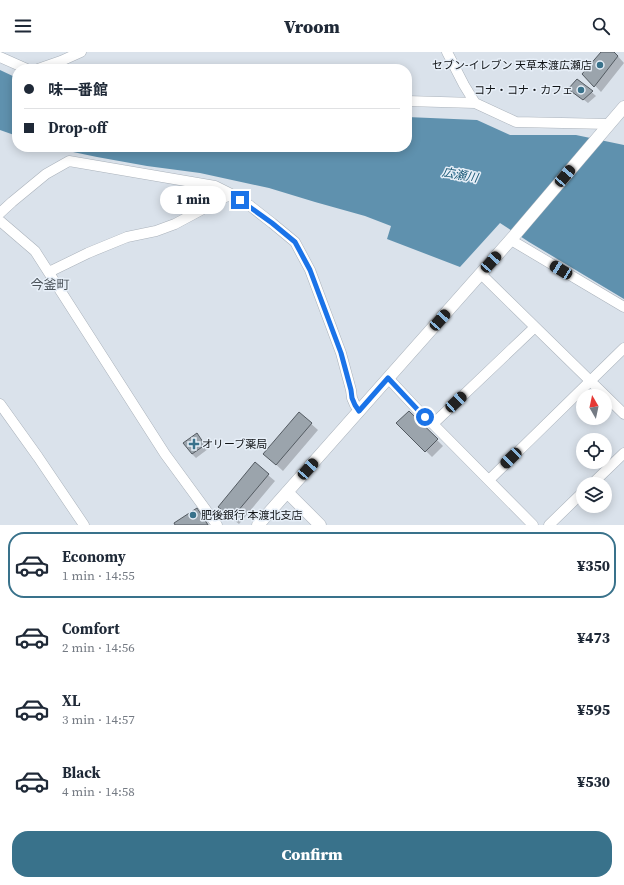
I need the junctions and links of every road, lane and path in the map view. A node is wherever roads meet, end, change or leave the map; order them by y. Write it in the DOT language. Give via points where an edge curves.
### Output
graph roads {
  1 [pos="81,52"];
  2 [pos="446,52"];
  3 [pos="0,57"];
  4 [pos="16,64"];
  5 [pos="52,64"];
  6 [pos="412,101"];
  7 [pos="475,103"];
  8 [pos="624,107"];
  9 [pos="607,126"];
  10 [pos="230,194"];
  11 [pos="0,213"];
  12 [pos="0,221"];
  13 [pos="513,238"];
  14 [pos="49,272"];
  15 [pos="481,274"];
  16 [pos="624,307"];
  17 [pos="535,327"];
  18 [pos="624,348"];
  19 [pos="388,378"];
  20 [pos="590,381"];
  21 [pos="0,404"];
  22 [pos="359,411"];
  23 [pos="624,414"];
  24 [pos="433,424"];
  25 [pos="624,453"];
  26 [pos="599,477"];
  27 [pos="489,480"];
  28 [pos="287,492"];
  29 [pos="576,499"];
  30 [pos="84,525"];
  31 [pos="217,525"];
  32 [pos="258,525"];
  33 [pos="320,525"];
  34 [pos="533,525"];
  35 [pos="549,525"];
  1 -- 5 [label="street"];
  2 -- 7 [label="street"];
  3 -- 4 [label="street"];
  6 -- 7 [label="street"];
  7 -- 9 [label="street" via="516,122"];
  8 -- 9 [label="street"];
  9 -- 13 [label="street"];
  10 -- 11 [label="street" via="215,186 69,161 46,174"];
  10 -- 14 [label="street" via="175,224 127,237"];
  10 -- 22 [label="street" via="295,242 310,270 341,353 352,398"];
  12 -- 14 [label="street" via="35,252"];
  13 -- 15 [label="street"];
  13 -- 16 [label="street"];
  14 -- 31 [label="street" via="165,454"];
  15 -- 17 [label="street"];
  15 -- 19 [label="street"];
  17 -- 20 [label="street"];
  17 -- 24 [label="street"];
  18 -- 20 [label="street"];
  19 -- 22 [label="street"];
  19 -- 24 [label="street"];
  20 -- 23 [label="street"];
  20 -- 27 [label="street"];
  21 -- 30 [label="street"];
  22 -- 28 [label="street"];
  24 -- 27 [label="street"];
  25 -- 26 [label="street"];
  27 -- 34 [label="street"];
  28 -- 32 [label="street"];
  28 -- 33 [label="street"];
  29 -- 35 [label="street"];
}
